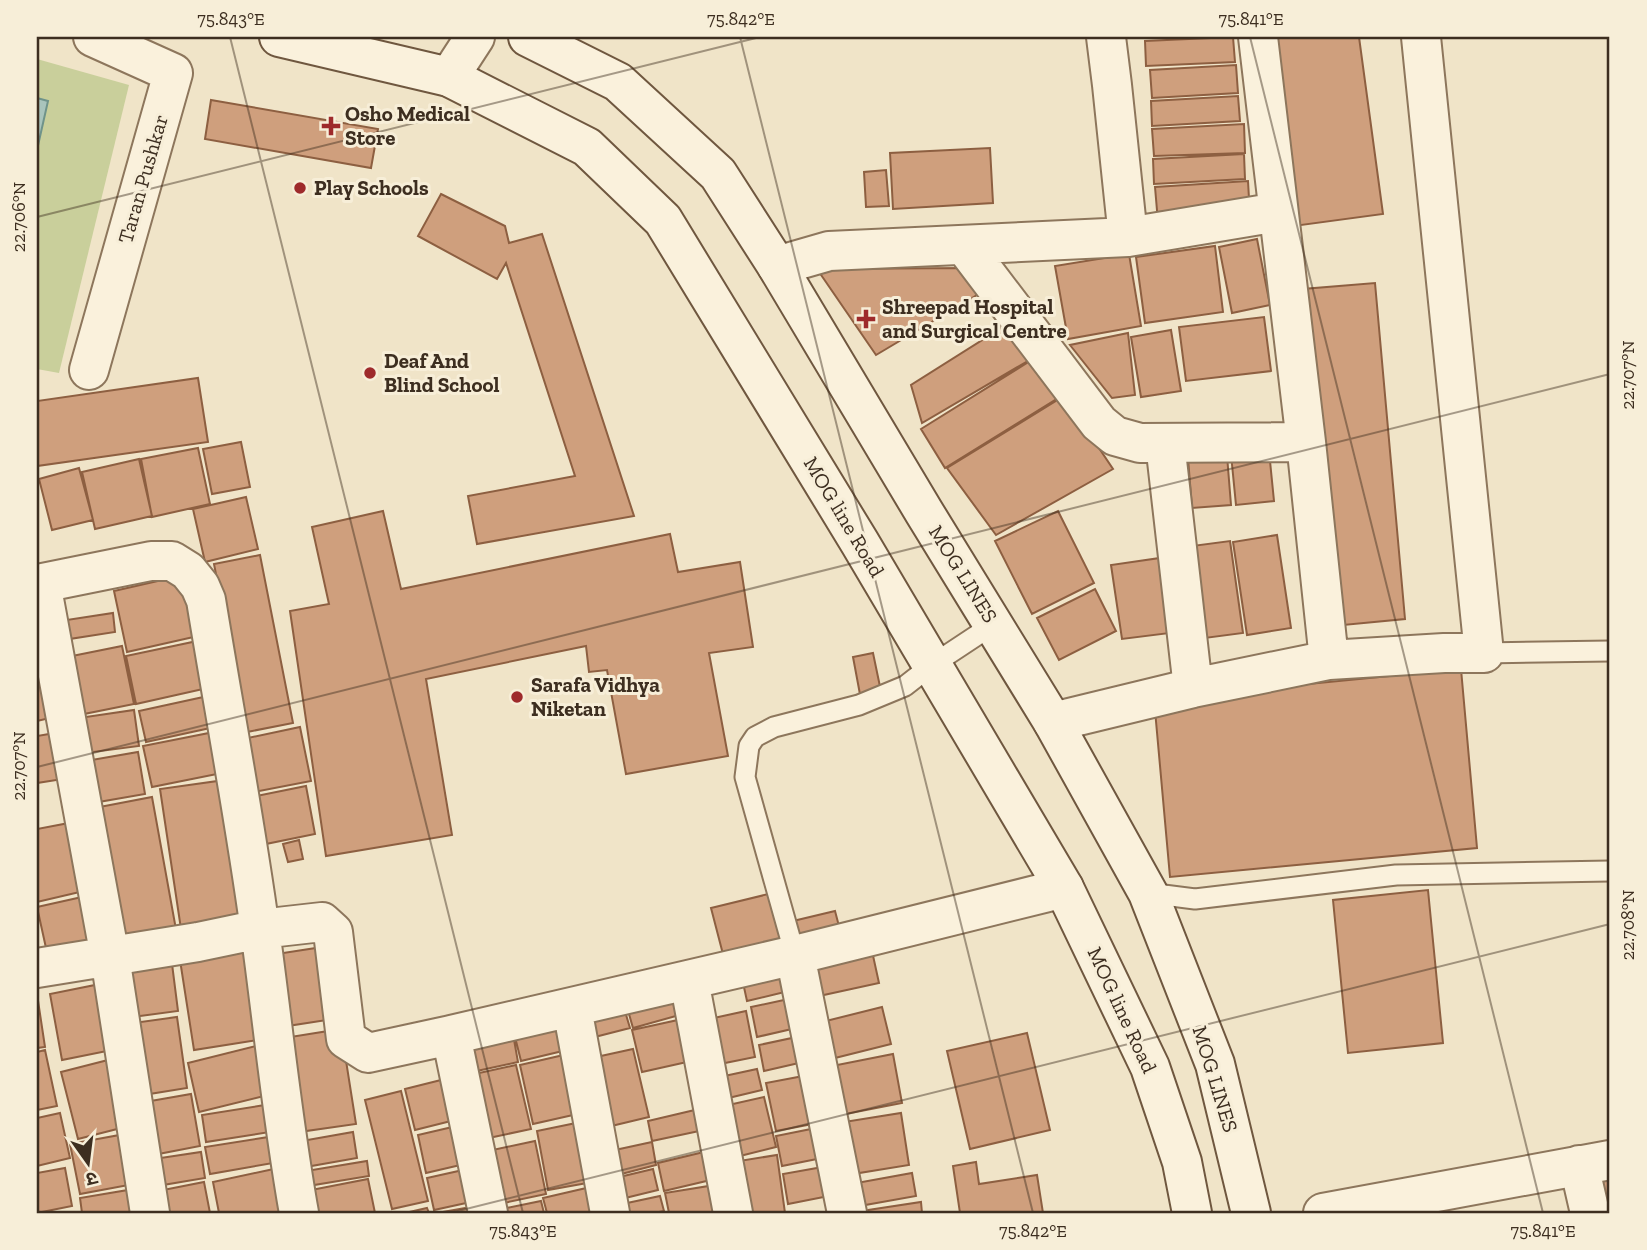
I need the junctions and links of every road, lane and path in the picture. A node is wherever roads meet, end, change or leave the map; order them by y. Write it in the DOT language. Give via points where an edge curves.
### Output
graph roads {
  1 [pos="93,37"];
  2 [pos="279,37"];
  3 [pos="475,37"];
  4 [pos="528,37"];
  5 [pos="1105,37"];
  6 [pos="1258,37"];
  7 [pos="1421,37"];
  8 [pos="449,78"];
  9 [pos="1279,212"];
  10 [pos="1128,237"];
  11 [pos="964,245"];
  12 [pos="777,266"];
  13 [pos="89,370"];
  14 [pos="1306,442"];
  15 [pos="1165,443"];
  16 [pos="39,584"];
  17 [pos="994,624"];
  18 [pos="1610,651"];
  19 [pos="1484,653"];
  20 [pos="1329,660"];
  21 [pos="932,665"];
  22 [pos="1193,688"];
  23 [pos="1053,722"];
  24 [pos="1610,871"];
  25 [pos="1065,888"];
  26 [pos="1148,893"];
  27 [pos="260,929"];
  28 [pos="795,955"];
  29 [pos="110,957"];
  30 [pos="37,968"];
  31 [pos="689,980"];
  32 [pos="572,1008"];
  33 [pos="451,1035"];
  34 [pos="1595,1163"];
  35 [pos="150,1213"];
  36 [pos="299,1213"];
  37 [pos="488,1213"];
  38 [pos="610,1213"];
  39 [pos="733,1213"];
  40 [pos="846,1213"];
  41 [pos="1192,1213"];
  42 [pos="1251,1213"];
  43 [pos="1323,1213"];
  44 [pos="1590,1213"];
  1 -- 13 [label="street, Taran Pushkar" via="173,73"];
  2 -- 8 [label="street, MOG line Road"];
  3 -- 8 [label="street"];
  4 -- 12 [label="street, MOG LINES" via="618,82 718,174"];
  5 -- 10 [label="street"];
  6 -- 9 [label="street"];
  7 -- 19 [label="street"];
  8 -- 21 [label="street, MOG line Road" via="587,147 663,220"];
  9 -- 10 [label="street"];
  9 -- 14 [label="street"];
  10 -- 11 [label="street"];
  11 -- 12 [label="street" via="829,251"];
  11 -- 15 [label="street" via="1098,423 1127,440"];
  12 -- 17 [label="street, MOG LINES"];
  14 -- 15 [label="street"];
  14 -- 20 [label="street"];
  15 -- 22 [label="street"];
  16 -- 27 [label="street" via="151,561 172,561 200,586"];
  16 -- 29 [label="street"];
  17 -- 21 [label="lane"];
  17 -- 23 [label="street, MOG LINES"];
  18 -- 19 [label="lane"];
  19 -- 20 [label="street"];
  20 -- 22 [label="street"];
  21 -- 25 [label="street, MOG line Road"];
  21 -- 28 [label="lane" via="888,694 774,727 755,737 749,746 745,777"];
  22 -- 23 [label="street"];
  23 -- 26 [label="street, MOG LINES"];
  24 -- 26 [label="lane" via="1396,875 1195,899"];
  25 -- 28 [label="street"];
  25 -- 41 [label="street, MOG line Road" via="1150,1067 1182,1162"];
  26 -- 42 [label="street, MOG LINES" via="1215,1065"];
  27 -- 29 [label="street"];
  27 -- 33 [label="street" via="322,922 333,932 346,1039 368,1053"];
  27 -- 36 [label="street"];
  28 -- 31 [label="street"];
  28 -- 40 [label="street"];
  29 -- 30 [label="street"];
  29 -- 35 [label="street"];
  31 -- 32 [label="street"];
  31 -- 39 [label="street"];
  32 -- 33 [label="street"];
  32 -- 38 [label="street"];
  33 -- 37 [label="street"];
  34 -- 43 [label="street"];
  34 -- 44 [label="street"];
}
